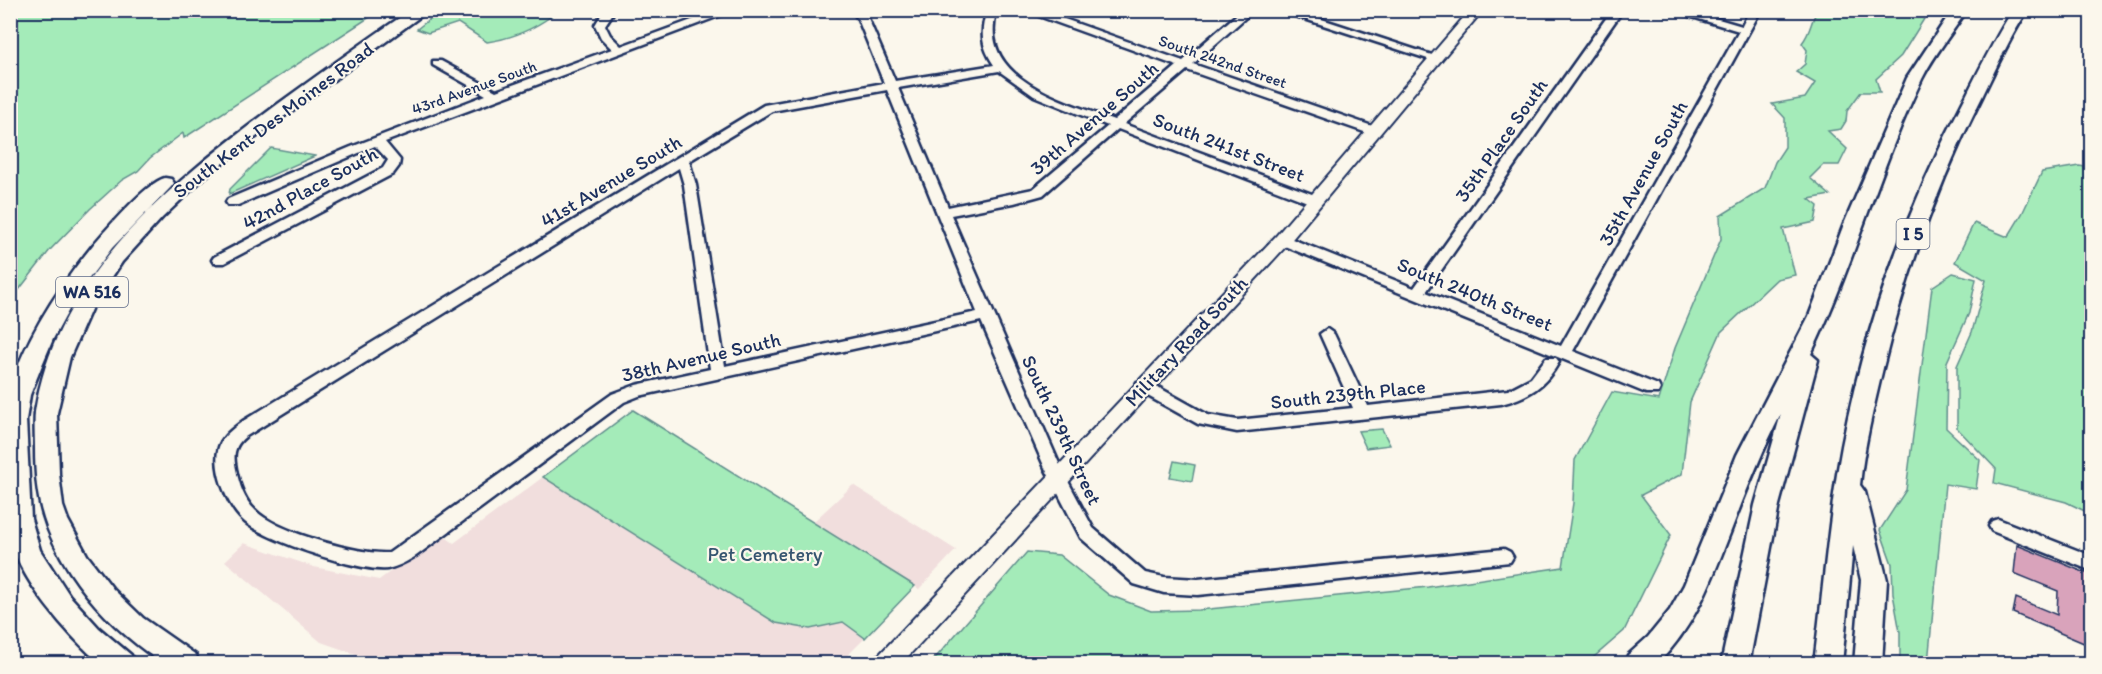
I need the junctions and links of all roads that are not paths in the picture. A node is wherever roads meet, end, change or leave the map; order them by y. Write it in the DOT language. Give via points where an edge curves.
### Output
graph roads {
  1 [pos="404,10"];
  2 [pos="422,10"];
  3 [pos="610,10"];
  4 [pos="730,10"];
  5 [pos="856,10"];
  6 [pos="992,10"];
  7 [pos="1027,10"];
  8 [pos="1249,10"];
  9 [pos="1282,10"];
  10 [pos="1477,10"];
  11 [pos="1618,10"];
  12 [pos="1674,10"];
  13 [pos="1756,10"];
  14 [pos="1960,10"];
  15 [pos="2021,10"];
  16 [pos="1746,30"];
  17 [pos="620,51"];
  18 [pos="1435,58"];
  19 [pos="437,63"];
  20 [pos="1185,66"];
  21 [pos="1001,67"];
  22 [pos="889,86"];
  23 [pos="496,96"];
  24 [pos="1115,124"];
  25 [pos="1374,131"];
  26 [pos="377,141"];
  27 [pos="683,161"];
  28 [pos="1315,200"];
  29 [pos="233,202"];
  30 [pos="944,212"];
  31 [pos="1282,240"];
  32 [pos="219,260"];
  33 [pos="1417,294"];
  34 [pos="986,315"];
  35 [pos="1819,316"];
  36 [pos="1327,334"];
  37 [pos="1558,358"];
  38 [pos="718,374"];
  39 [pos="1143,386"];
  40 [pos="1652,389"];
  41 [pos="1363,412"];
  42 [pos="226,449"];
  43 [pos="1849,474"];
  44 [pos="1058,477"];
  45 [pos="1998,526"];
  46 [pos="1504,557"];
  47 [pos="2091,564"];
  48 [pos="121,663"];
  49 [pos="186,663"];
  50 [pos="885,663"];
  51 [pos="1638,663"];
  52 [pos="1735,663"];
  53 [pos="1828,663"];
  54 [pos="1868,663"];
  1 -- 48 [label="highway, South Kent Des Moines Road / WA 516" via="222,139 153,194 102,246 72,286 38,348 18,398 14,432 21,530 50,591 83,629"];
  2 -- 49 [label="highway, South Kent Des Moines Road / WA 516" via="242,138 176,192 130,239 96,285 78,314 58,361 46,411 44,442 51,508 59,527 74,558 106,600 155,644"];
  3 -- 17 [label="street" via="600,25"];
  4 -- 17 [label="street, 43rd Avenue South"];
  5 -- 22 [label="street, South 239th Street" via="863,18"];
  6 -- 21 [label="street" via="987,37"];
  7 -- 20 [label="street, South 242nd Street"];
  8 -- 20 [label="street, 39th Avenue South"];
  9 -- 18 [label="street"];
  10 -- 18 [label="main road, Military Road South"];
  11 -- 33 [label="street, 35th Place South"];
  12 -- 16 [label="street"];
  13 -- 16 [label="street, 35th Avenue South"];
  14 -- 35 [label="highway" via="1915,78"];
  15 -- 43 [label="highway, I 5" via="1964,112 1921,210 1887,309"];
  16 -- 37 [label="street, 35th Avenue South"];
  17 -- 23 [label="street, 43rd Avenue South"];
  18 -- 25 [label="main road, Military Road South"];
  19 -- 23 [label="street"];
  20 -- 24 [label="street, 39th Avenue South"];
  20 -- 25 [label="street, South 242nd Street"];
  21 -- 22 [label="street, 41st Avenue South"];
  21 -- 24 [label="street, South 241st Street" via="1040,95"];
  22 -- 27 [label="street, 41st Avenue South" via="775,105"];
  22 -- 30 [label="street, South 239th Street"];
  23 -- 26 [label="street, 43rd Avenue South"];
  24 -- 28 [label="street, South 241st Street"];
  24 -- 30 [label="street, 39th Avenue South" via="1038,192"];
  25 -- 28 [label="main road, Military Road South"];
  26 -- 29 [label="street, 43rd Avenue South"];
  26 -- 32 [label="street, 42nd Place South" via="394,160 388,171"];
  27 -- 38 [label="street" via="690,185"];
  27 -- 42 [label="street, 41st Avenue South" via="249,426"];
  28 -- 31 [label="main road, Military Road South"];
  30 -- 34 [label="street, South 239th Street"];
  31 -- 33 [label="street, South 240th Street"];
  31 -- 39 [label="main road, Military Road South"];
  33 -- 37 [label="street, South 240th Street"];
  34 -- 38 [label="street, 38th Avenue South"];
  34 -- 44 [label="street, South 239th Street"];
  35 -- 51 [label="highway" via="1749,454 1695,589 1679,618"];
  35 -- 52 [label="highway" via="1767,505"];
  36 -- 41 [label="street"];
  37 -- 40 [label="street, South 240th Street"];
  37 -- 41 [label="street, South 239th Place" via="1529,389 1516,394 1486,401"];
  38 -- 42 [label="street, 38th Avenue South" via="636,390 618,398 390,561 366,560 314,545 253,519 239,505"];
  39 -- 41 [label="street, South 239th Place" via="1197,417 1227,426"];
  39 -- 44 [label="main road, Military Road South"];
  43 -- 53 [label="highway, I 5"];
  43 -- 54 [label="highway" via="1874,580"];
  44 -- 46 [label="street, South 239th Street" via="1087,533 1140,579 1164,585 1198,587"];
  44 -- 50 [label="main road, Military Road South"];
  45 -- 47 [label="street"];
}
